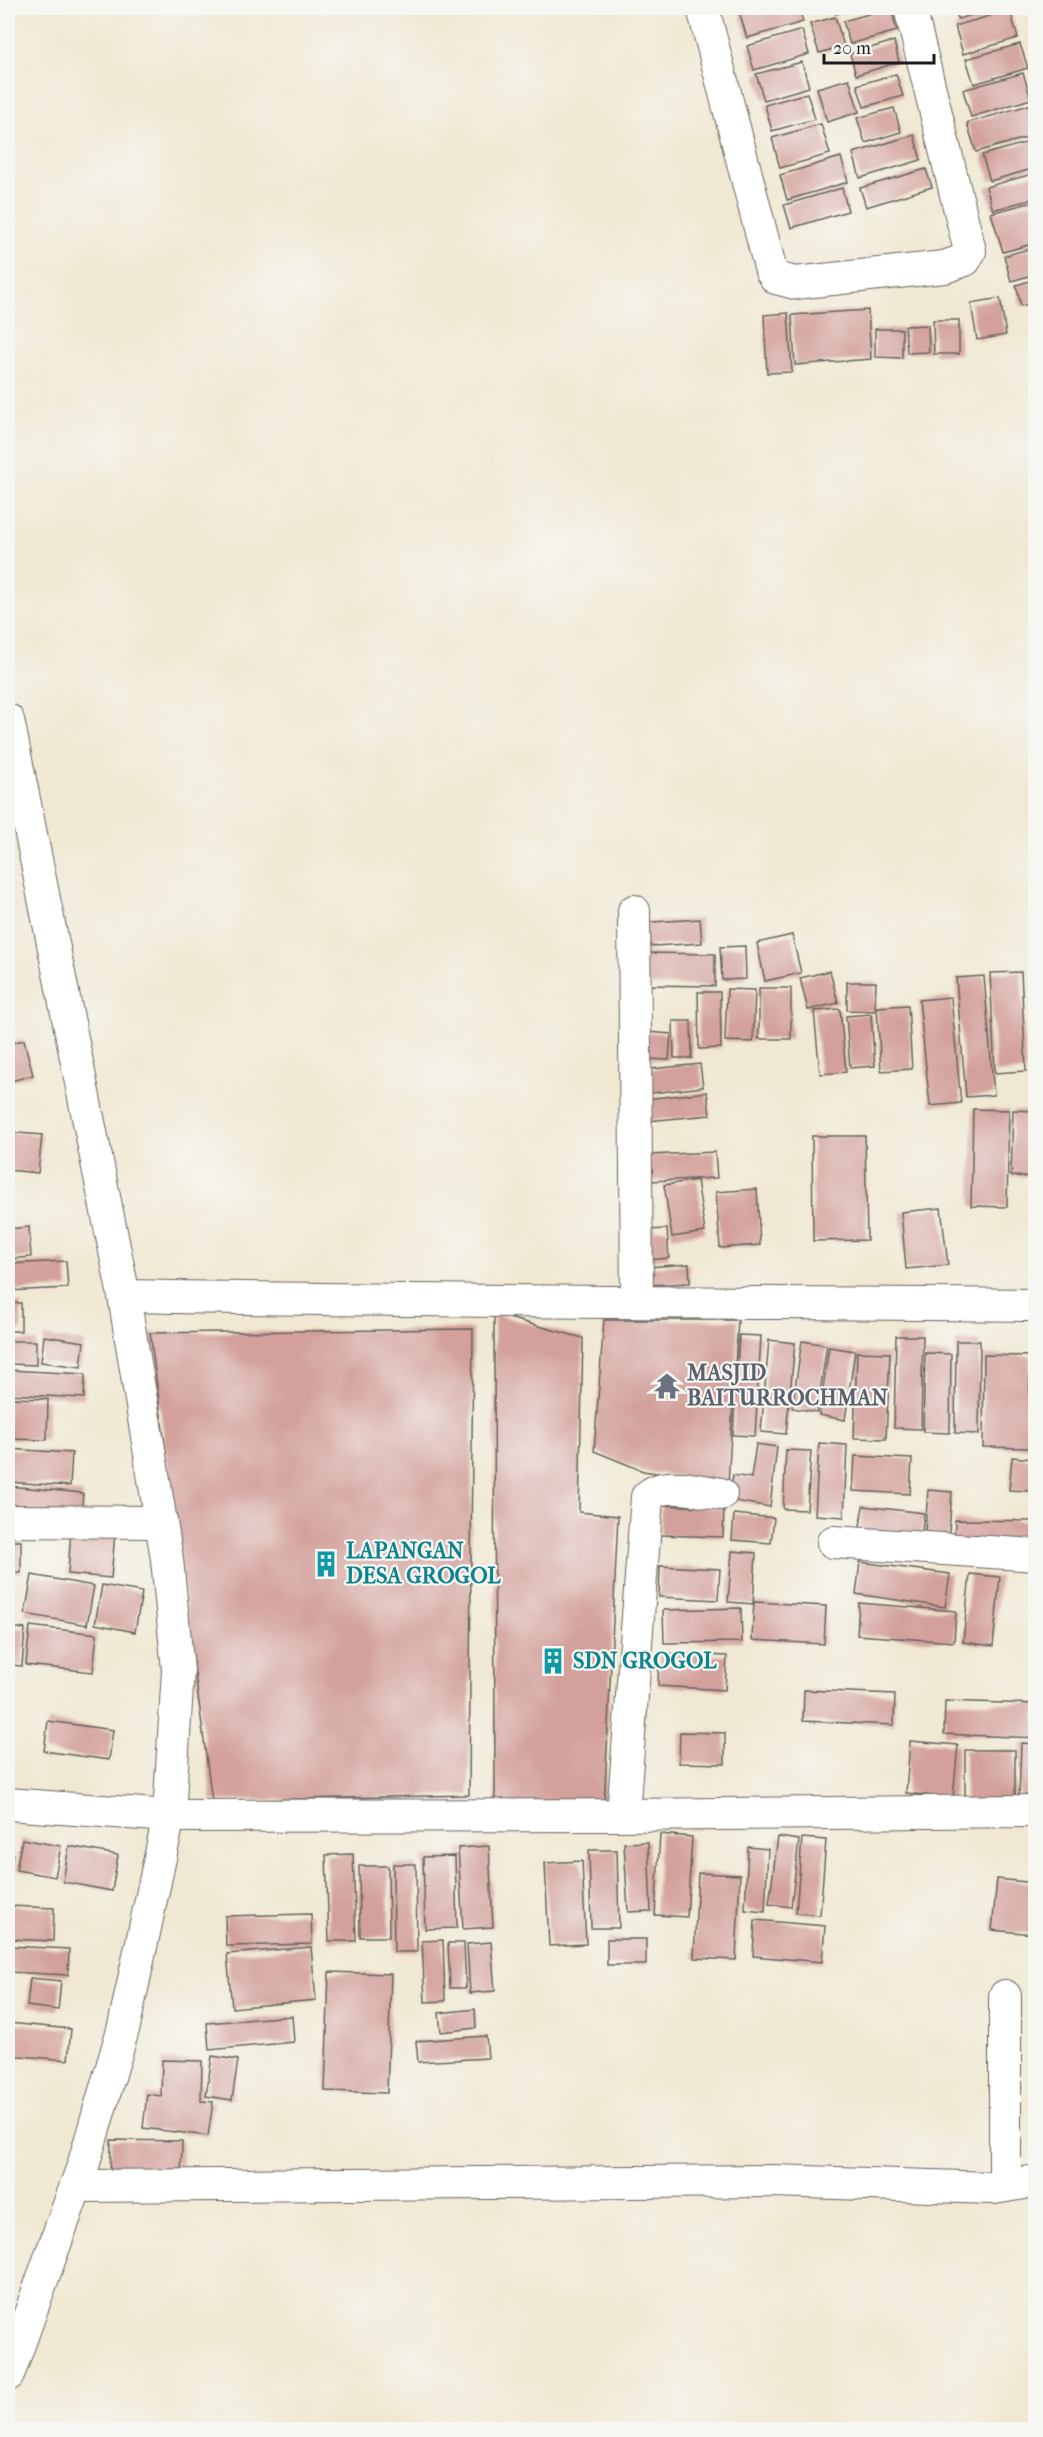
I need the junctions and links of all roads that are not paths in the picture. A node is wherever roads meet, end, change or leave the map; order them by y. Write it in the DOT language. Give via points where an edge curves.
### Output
graph roads {
  1 [pos="703,8"];
  2 [pos="910,8"];
  3 [pos="8,720"];
  4 [pos="16,803"];
  5 [pos="634,911"];
  6 [pos="124,1296"];
  7 [pos="638,1300"];
  8 [pos="1035,1305"];
  9 [pos="721,1494"];
  10 [pos="8,1521"];
  11 [pos="161,1522"];
  12 [pos="833,1542"];
  13 [pos="1035,1555"];
  14 [pos="8,1804"];
  15 [pos="1035,1811"];
  16 [pos="623,1815"];
  17 [pos="169,1816"];
  18 [pos="1005,1996"];
  19 [pos="1020,2184"];
  20 [pos="76,2186"];
  21 [pos="8,2375"];
  1 -- 2 [label="street" via="771,271 776,278 795,283 944,267 965,260 970,252"];
  3 -- 4 [label="street"];
  4 -- 6 [label="street"];
  5 -- 7 [label="street"];
  6 -- 7 [label="street" via="458,1303"];
  6 -- 11 [label="street"];
  7 -- 8 [label="street"];
  9 -- 16 [label="street" via="669,1488 652,1491 646,1497"];
  10 -- 11 [label="street"];
  11 -- 17 [label="street" via="177,1670"];
  12 -- 13 [label="street"];
  14 -- 17 [label="street"];
  15 -- 16 [label="street"];
  16 -- 17 [label="street"];
  17 -- 20 [label="street" via="124,2026"];
  18 -- 19 [label="street"];
  19 -- 20 [label="street" via="761,2181"];
  20 -- 21 [label="street"];
}
